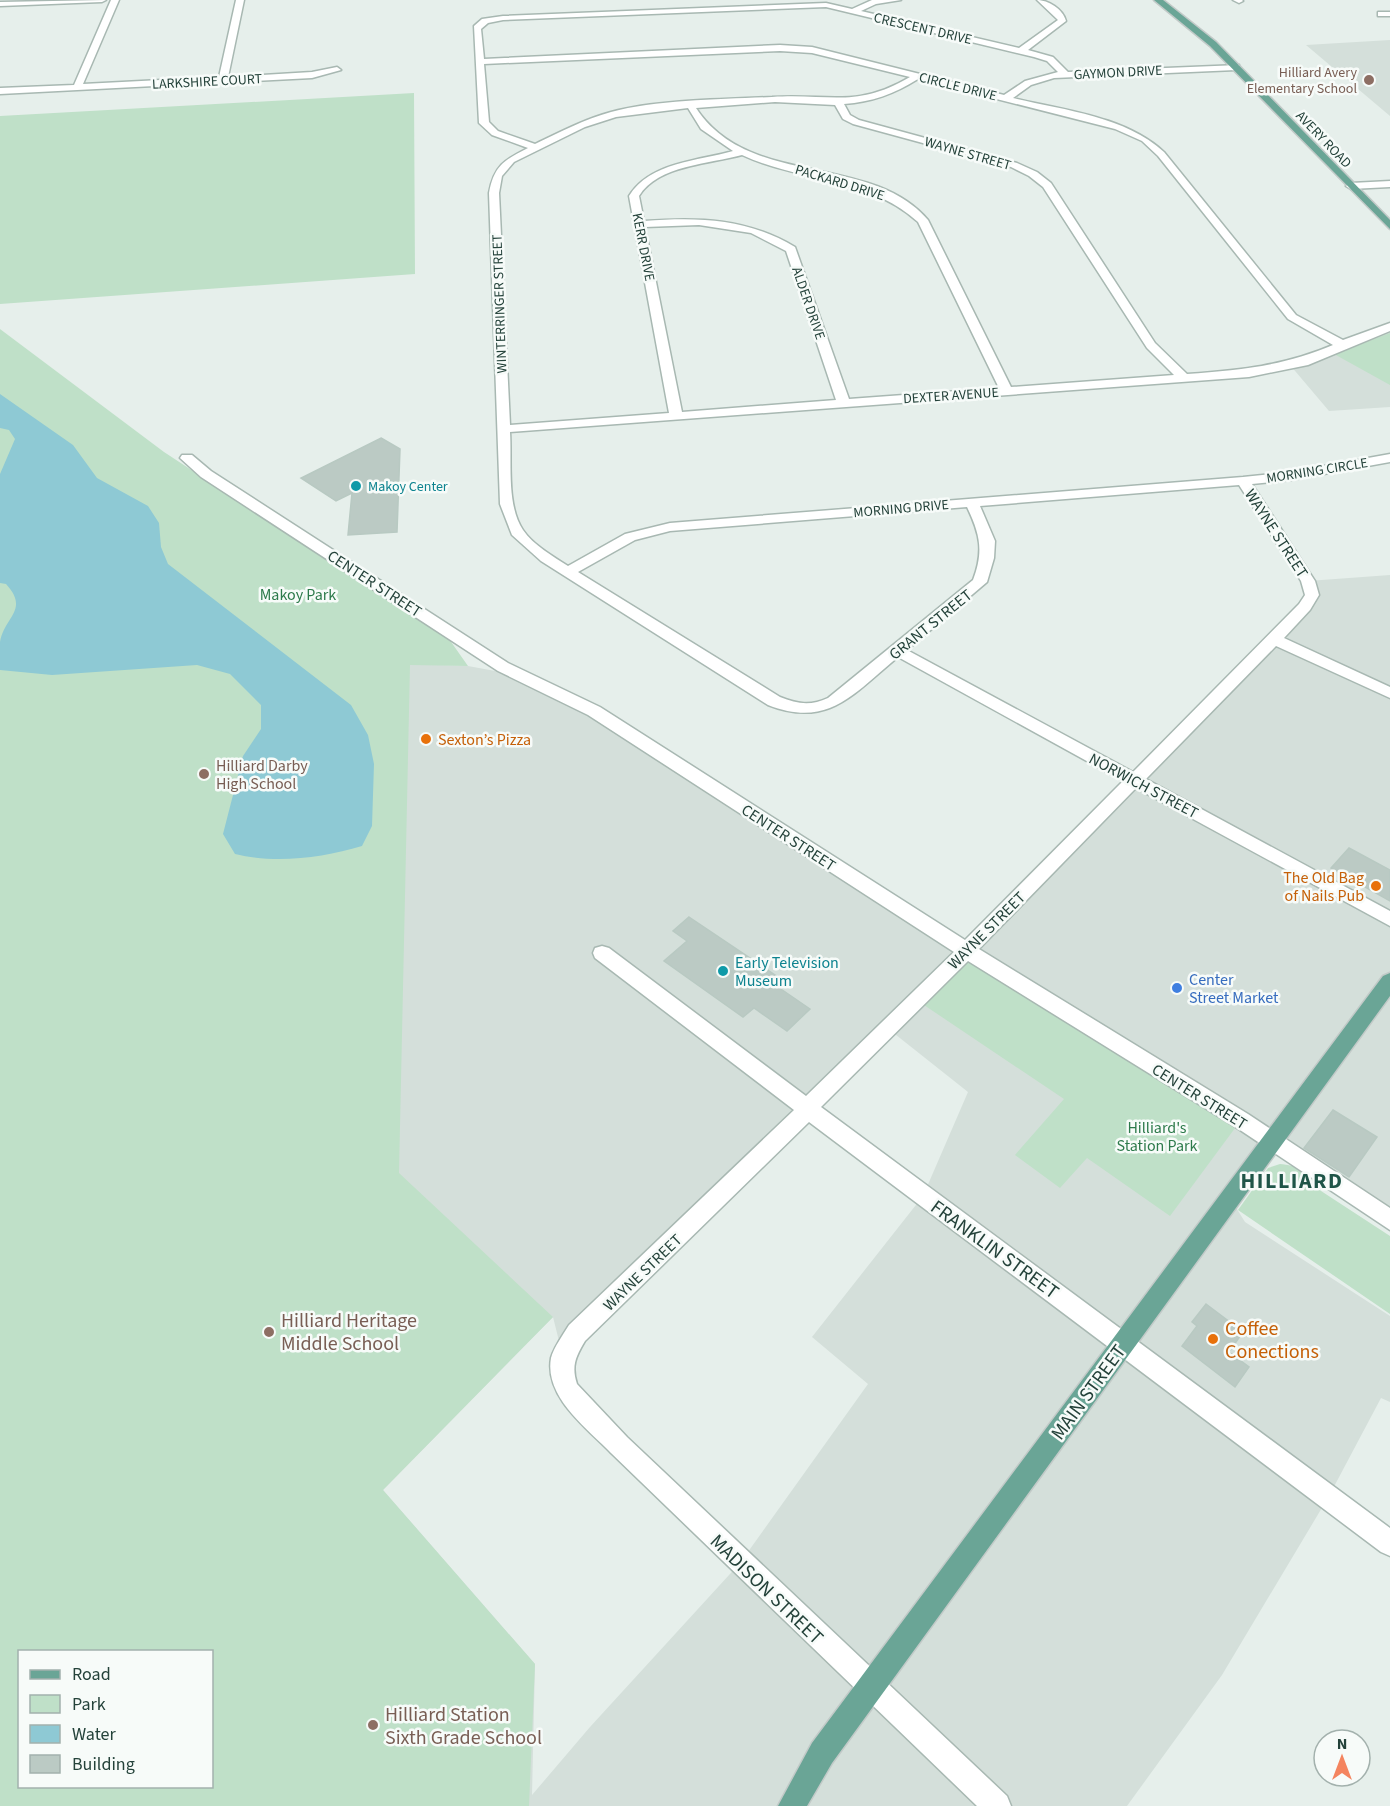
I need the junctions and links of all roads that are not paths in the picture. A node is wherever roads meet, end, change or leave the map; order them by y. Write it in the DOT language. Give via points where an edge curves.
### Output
graph roads {
  1 [pos="102,0"];
  2 [pos="115,0"];
  3 [pos="240,0"];
  4 [pos="897,0"];
  5 [pos="1041,0"];
  6 [pos="1158,0"];
  7 [pos="0,4"];
  8 [pos="853,11"];
  9 [pos="1021,51"];
  10 [pos="478,62"];
  11 [pos="1236,67"];
  12 [pos="337,70"];
  13 [pos="1066,75"];
  14 [pos="918,76"];
  15 [pos="223,80"];
  16 [pos="77,87"];
  17 [pos="0,91"];
  18 [pos="1006,98"];
  19 [pos="838,102"];
  20 [pos="690,105"];
  21 [pos="534,147"];
  22 [pos="741,152"];
  23 [pos="1390,184"];
  24 [pos="1351,186"];
  25 [pos="639,224"];
  26 [pos="1390,226"];
  27 [pos="1390,327"];
  28 [pos="1342,345"];
  29 [pos="1184,378"];
  30 [pos="1007,391"];
  31 [pos="844,404"];
  32 [pos="676,416"];
  33 [pos="504,429"];
  34 [pos="187,458"];
  35 [pos="1390,458"];
  36 [pos="1243,481"];
  37 [pos="971,502"];
  38 [pos="568,571"];
  39 [pos="1274,639"];
  40 [pos="898,651"];
  41 [pos="1390,693"];
  42 [pos="808,710"];
  43 [pos="1135,781"];
  44 [pos="1390,919"];
  45 [pos="965,949"];
  46 [pos="602,953"];
  47 [pos="1390,981"];
  48 [pos="808,1110"];
  49 [pos="1272,1141"];
  50 [pos="1390,1220"];
  51 [pos="1123,1344"];
  52 [pos="563,1357"];
  53 [pos="1390,1543"];
  54 [pos="871,1686"];
  55 [pos="792,1806"];
  56 [pos="997,1806"];
  1 -- 7 [label="street"];
  2 -- 16 [label="street"];
  3 -- 15 [label="street"];
  4 -- 8 [label="street" via="874,2"];
  5 -- 9 [label="street" via="1062,21"];
  6 -- 11 [label="main road, AVERY ROAD"];
  8 -- 9 [label="street, CRESCENT DRIVE"];
  8 -- 10 [label="street, CRESCENT DRIVE" via="813,4 503,18 485,21 477,28"];
  9 -- 13 [label="street, CRESCENT DRIVE" via="1050,59"];
  10 -- 14 [label="street, CIRCLE DRIVE" via="796,48"];
  10 -- 21 [label="street" via="484,123 495,133"];
  11 -- 13 [label="street, GAYMON DRIVE"];
  11 -- 24 [label="main road, AVERY ROAD"];
  12 -- 15 [label="street, LARKSHIRE COURT"];
  13 -- 18 [label="street, GAYMON DRIVE" via="1038,78"];
  14 -- 18 [label="street, CIRCLE DRIVE"];
  14 -- 19 [label="street, WINTERRINGER STREET" via="891,92"];
  15 -- 16 [label="street, LARKSHIRE COURT"];
  16 -- 17 [label="street, LARKSHIRE COURT"];
  18 -- 28 [label="street, CIRCLE DRIVE" via="1118,127 1145,139 1292,317"];
  19 -- 20 [label="street, WINTERRINGER STREET" via="775,99"];
  19 -- 29 [label="street, WAYNE STREET" via="846,117 856,122 1014,165 1034,174 1047,185 1151,345"];
  20 -- 21 [label="street, WINTERRINGER STREET" via="614,114"];
  20 -- 22 [label="street, PACKARD DRIVE" via="712,135"];
  21 -- 33 [label="street, WINTERRINGER STREET" via="511,160 497,175 494,193"];
  22 -- 25 [label="street, KERR DRIVE" via="651,177 636,188"];
  22 -- 30 [label="street, PACKARD DRIVE" via="869,189 902,202 923,220"];
  23 -- 24 [label="street"];
  24 -- 26 [label="main road, AVERY ROAD"];
  25 -- 31 [label="street, ALDER DRIVE" via="703,220 740,224 771,235 791,249"];
  25 -- 32 [label="street, KERR DRIVE"];
  27 -- 28 [label="street, DEXTER AVENUE"];
  28 -- 29 [label="street, DEXTER AVENUE" via="1304,362 1249,373"];
  29 -- 30 [label="street, DEXTER AVENUE"];
  30 -- 31 [label="street, DEXTER AVENUE"];
  31 -- 32 [label="street, DEXTER AVENUE"];
  32 -- 33 [label="street, DEXTER AVENUE"];
  33 -- 38 [label="street, WINTERRINGER STREET" via="507,504 517,532 546,558"];
  34 -- 45 [label="street, CENTER STREET" via="503,667 594,711"];
  35 -- 36 [label="street, MORNING CIRCLE"];
  36 -- 37 [label="street, MORNING DRIVE"];
  36 -- 39 [label="street, WAYNE STREET" via="1308,581 1312,595"];
  37 -- 38 [label="street, MORNING DRIVE" via="659,528 630,537"];
  37 -- 40 [label="street, GRANT STREET" via="989,540 990,556 981,582"];
  38 -- 42 [label="street, WINTERRINGER STREET" via="774,701"];
  39 -- 41 [label="street"];
  39 -- 43 [label="street, WAYNE STREET"];
  40 -- 42 [label="street, GRANT STREET" via="834,702"];
  40 -- 43 [label="street, NORWICH STREET"];
  43 -- 44 [label="street, NORWICH STREET"];
  43 -- 45 [label="street, WAYNE STREET"];
  45 -- 48 [label="street, WAYNE STREET" via="821,1092"];
  45 -- 49 [label="street, CENTER STREET"];
  46 -- 48 [label="street, FRANKLIN STREET"];
  47 -- 49 [label="main road, MAIN STREET"];
  48 -- 51 [label="street, FRANKLIN STREET"];
  48 -- 52 [label="street, WAYNE STREET" via="577,1334"];
  49 -- 50 [label="street, CENTER STREET"];
  49 -- 51 [label="main road, MAIN STREET"];
  51 -- 53 [label="street, FRANKLIN STREET"];
  51 -- 54 [label="main road, MAIN STREET"];
  52 -- 54 [label="street, MADISON STREET" via="562,1374 568,1391"];
  54 -- 55 [label="main road, MAIN STREET" via="822,1753"];
  54 -- 56 [label="street, MADISON STREET"];
}
